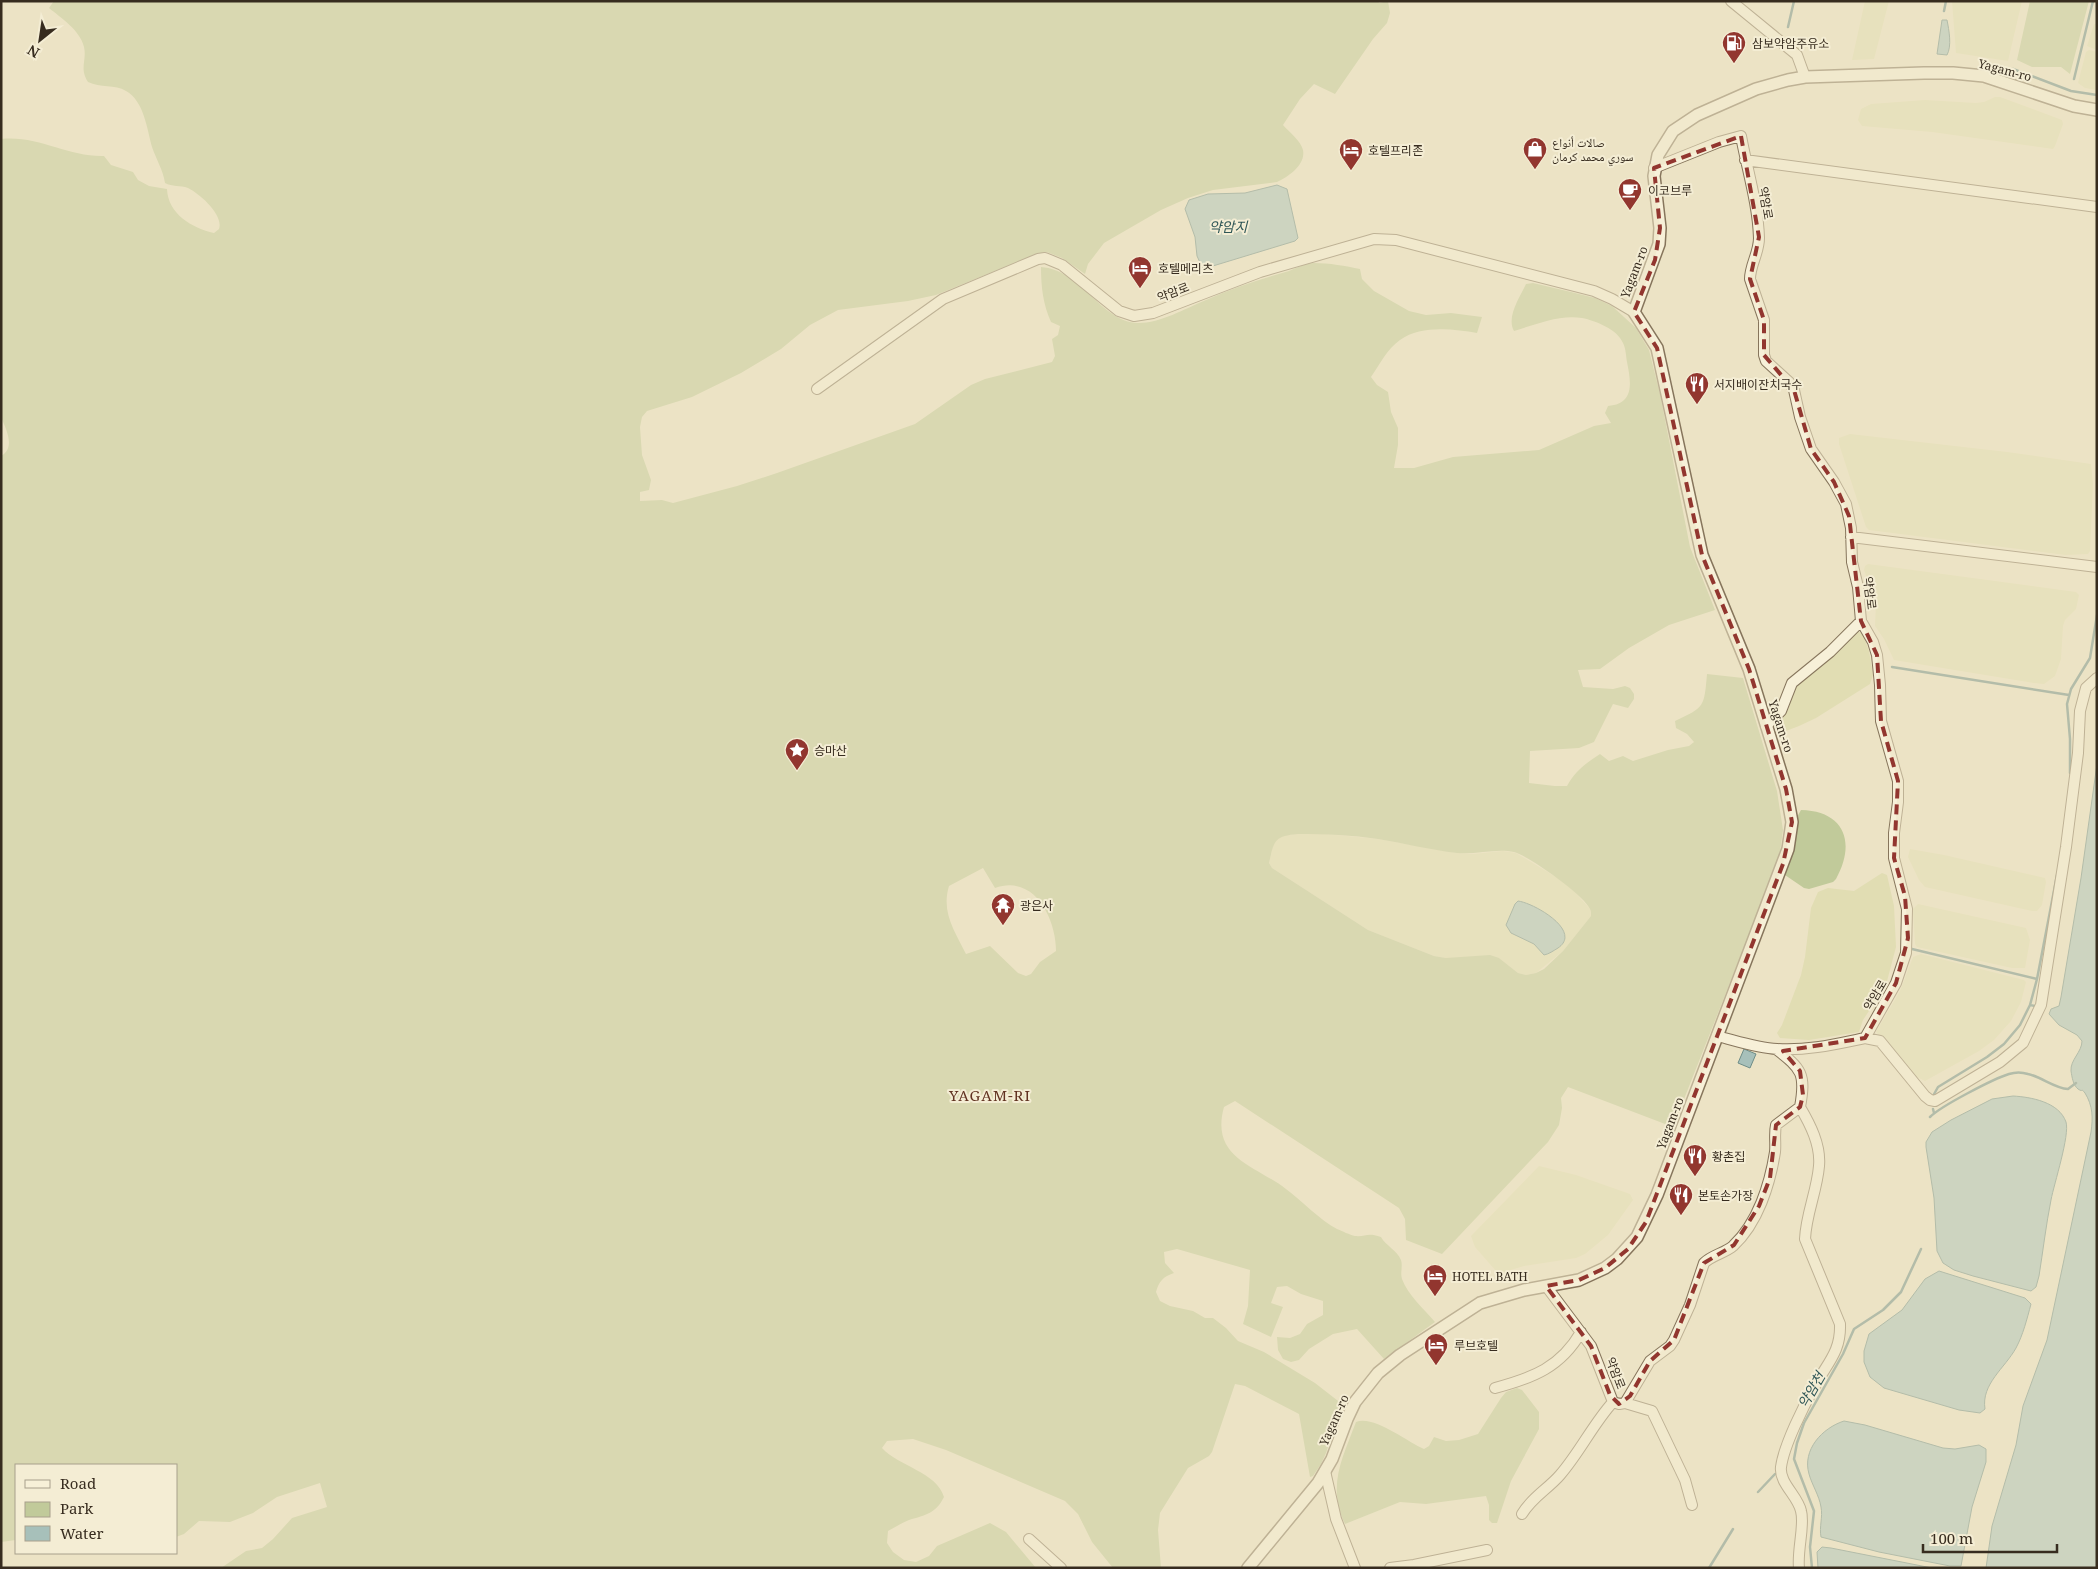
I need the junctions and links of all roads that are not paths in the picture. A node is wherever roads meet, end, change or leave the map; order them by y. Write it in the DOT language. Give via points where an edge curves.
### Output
graph roads {
  1 [pos="1732,1"];
  2 [pos="1805,77"];
  3 [pos="2097,110"];
  4 [pos="1745,160"];
  5 [pos="1654,168"];
  6 [pos="2097,207"];
  7 [pos="1634,312"];
  8 [pos="817,389"];
  9 [pos="1851,537"];
  10 [pos="2097,567"];
  11 [pos="1861,621"];
  12 [pos="2097,678"];
  13 [pos="1766,726"];
  14 [pos="1718,1036"];
  15 [pos="1865,1038"];
  16 [pos="1776,1049"];
  17 [pos="1800,1107"];
  18 [pos="1546,1286"];
  19 [pos="1581,1332"];
  20 [pos="1495,1388"];
  21 [pos="1613,1402"];
  22 [pos="1624,1402"];
  23 [pos="1325,1472"];
  24 [pos="1692,1506"];
  25 [pos="1522,1514"];
  26 [pos="1029,1539"];
  27 [pos="1487,1550"];
  28 [pos="1061,1568"];
  29 [pos="1248,1568"];
  30 [pos="1355,1568"];
  31 [pos="1390,1568"];
  32 [pos="1799,1568"];
  1 -- 2 [label="street" via="1793,51"];
  2 -- 3 [label="street, Yagam-ro" via="1970,74"];
  2 -- 5 [label="street, Yagam-ro" via="1756,90 1685,122 1664,143"];
  4 -- 5 [label="street, 약암로" via="1741,136"];
  4 -- 6 [label="street"];
  4 -- 9 [label="street, 약암로" via="1759,237 1750,280 1764,320 1764,355 1794,390 1811,450 1846,504"];
  5 -- 7 [label="street, Yagam-ro" via="1659,244"];
  7 -- 8 [label="street, 약암로" via="1594,291 1396,240 1374,239 1260,272 1142,315 1119,311 1069,269 1045,258 1028,262 943,299"];
  7 -- 13 [label="street, Yagam-ro" via="1657,348 1702,555 1748,669"];
  9 -- 10 [label="street"];
  9 -- 11 [label="street, 약암로"];
  11 -- 13 [label="street" via="1792,683 1781,711"];
  11 -- 15 [label="street, 약암로" via="1877,655 1881,721 1898,781 1894,858 1905,896 1908,925 1906,954 1896,983"];
  12 -- 15 [label="street" via="2086,688 2080,711 2066,847 2041,1005 2023,1043 2000,1062 1935,1101 1925,1096 1880,1041"];
  13 -- 14 [label="street, Yagam-ro" via="1791,811 1790,837 1783,864"];
  14 -- 16 [label="street"];
  14 -- 18 [label="street, Yagam-ro" via="1657,1195 1637,1237 1618,1259 1605,1268 1579,1280"];
  15 -- 16 [label="street" via="1826,1046"];
  16 -- 17 [label="street" via="1800,1071 1803,1095"];
  17 -- 22 [label="street" via="1776,1125 1770,1178 1752,1220 1734,1245 1704,1263 1674,1340 1650,1362"];
  17 -- 32 [label="street" via="1809,1122 1820,1156 1805,1239 1840,1324 1840,1335 1839,1345 1814,1387 1781,1467 1802,1512"];
  18 -- 19 [label="street, 약암로"];
  18 -- 23 [label="street, Yagam-ro" via="1480,1303 1387,1365 1366,1386 1356,1402"];
  19 -- 20 [label="street" via="1558,1362 1532,1376"];
  19 -- 21 [label="street, 약암로" via="1591,1346"];
  21 -- 22 [label="street, 약암로"];
  21 -- 25 [label="street" via="1560,1475 1530,1501"];
  22 -- 24 [label="street, 약암로" via="1652,1411 1685,1480"];
  23 -- 29 [label="street, Yagam-ro"];
  23 -- 30 [label="street" via="1336,1519"];
  26 -- 28 [label="street"];
  27 -- 31 [label="street"];
}
